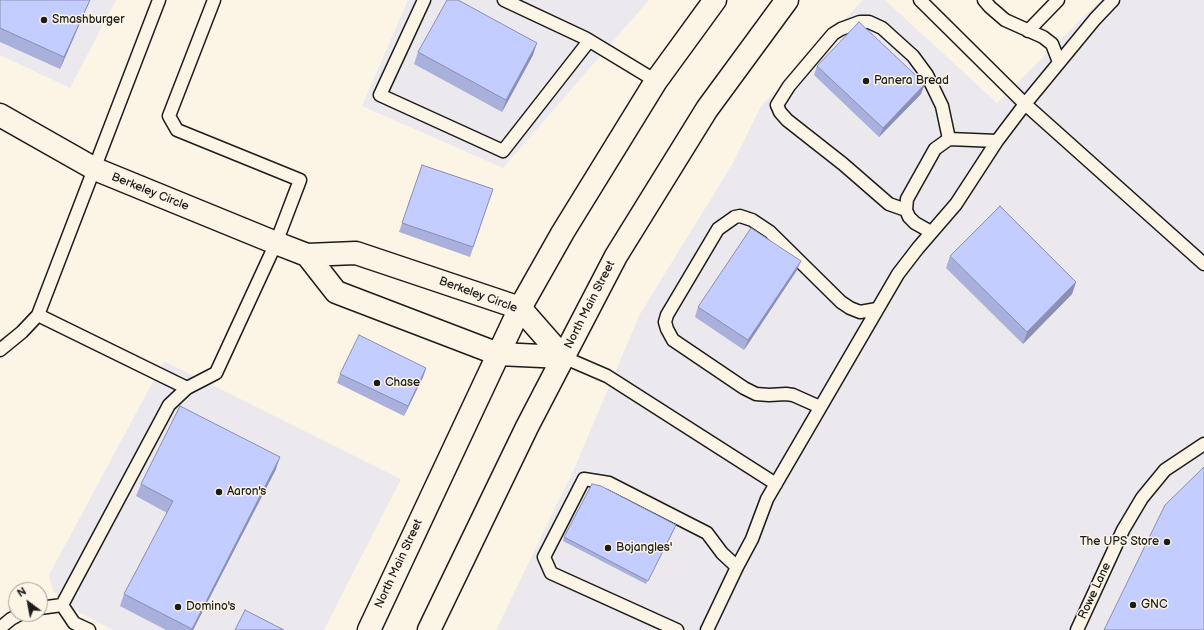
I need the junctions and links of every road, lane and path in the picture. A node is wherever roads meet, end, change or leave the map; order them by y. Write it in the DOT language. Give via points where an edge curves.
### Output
graph roads {
  1 [pos="159,0"];
  2 [pos="214,0"];
  3 [pos="424,0"];
  4 [pos="504,0"];
  5 [pos="715,0"];
  6 [pos="787,0"];
  7 [pos="920,0"];
  8 [pos="984,0"];
  9 [pos="1058,0"];
  10 [pos="1113,0"];
  11 [pos="1028,31"];
  12 [pos="589,41"];
  13 [pos="1059,62"];
  14 [pos="656,81"];
  15 [pos="1025,104"];
  16 [pos="0,115"];
  17 [pos="949,139"];
  18 [pos="996,141"];
  19 [pos="95,169"];
  20 [pos="906,210"];
  21 [pos="931,232"];
  22 [pos="276,243"];
  23 [pos="307,255"];
  24 [pos="1204,264"];
  25 [pos="520,308"];
  26 [pos="877,309"];
  27 [pos="38,315"];
  28 [pos="0,350"];
  29 [pos="498,354"];
  30 [pos="563,357"];
  31 [pos="187,388"];
  32 [pos="820,407"];
  33 [pos="1204,444"];
  34 [pos="776,484"];
  35 [pos="737,567"];
  36 [pos="62,605"];
  37 [pos="48,607"];
  38 [pos="8,621"];
  39 [pos="0,628"];
  40 [pos="88,630"];
  41 [pos="369,630"];
  42 [pos="429,630"];
  43 [pos="677,630"];
  44 [pos="707,630"];
  45 [pos="1077,630"];
  1 -- 19 [label="lane"];
  2 -- 22 [label="lane" via="169,116 177,130 300,180"];
  3 -- 12 [label="lane" via="380,95 503,151"];
  4 -- 12 [label="lane"];
  5 -- 14 [label="main road, North Main Street"];
  6 -- 30 [label="main road, North Main Street" via="707,109 616,256"];
  7 -- 15 [label="lane"];
  8 -- 11 [label="lane" via="1005,20"];
  9 -- 11 [label="lane"];
  10 -- 13 [label="lane"];
  11 -- 13 [label="lane" via="1052,44"];
  12 -- 14 [label="lane"];
  13 -- 15 [label="lane"];
  14 -- 25 [label="main road, North Main Street" via="562,232"];
  15 -- 18 [label="lane"];
  15 -- 24 [label="lane"];
  16 -- 19 [label="main road, Berkeley Circle"];
  17 -- 18 [label="lane"];
  17 -- 20 [label="lane" via="935,150 907,199"];
  17 -- 20 [label="lane" via="942,106 927,75 913,56 888,32 869,22 847,26 833,34 789,86 777,105 787,120 889,204"];
  18 -- 21 [label="lane" via="956,204"];
  19 -- 22 [label="main road, Berkeley Circle"];
  19 -- 27 [label="lane"];
  20 -- 21 [label="lane" via="915,223"];
  21 -- 26 [label="lane" via="898,274"];
  22 -- 23 [label="main road, Berkeley Circle"];
  22 -- 31 [label="lane" via="216,374"];
  23 -- 25 [label="main road, Berkeley Circle" via="356,253"];
  23 -- 29 [label="main road" via="336,292"];
  25 -- 29 [label="main road, North Main Street"];
  25 -- 30 [label="main road, Berkeley Circle"];
  26 -- 32 [label="lane"];
  26 -- 32 [label="lane" via="860,312 841,302 770,232 752,220 740,216 718,229 667,315 665,322 673,340 744,388 756,394 793,395"];
  27 -- 28 [label="lane"];
  27 -- 31 [label="lane"];
  29 -- 30 [label="main road"];
  29 -- 41 [label="main road, North Main Street"];
  30 -- 34 [label="lane" via="607,376"];
  30 -- 42 [label="main road, North Main Street"];
  31 -- 36 [label="lane" via="169,405"];
  32 -- 34 [label="lane"];
  33 -- 45 [label="lane, Rowe Lane" via="1165,470 1142,498 1123,530"];
  34 -- 35 [label="lane"];
  35 -- 43 [label="lane" via="707,533 609,483 584,479 544,557 551,573"];
  35 -- 44 [label="lane"];
  36 -- 37 [label="lane"];
  36 -- 40 [label="lane" via="74,623"];
  38 -- 39 [label="lane"];
}
